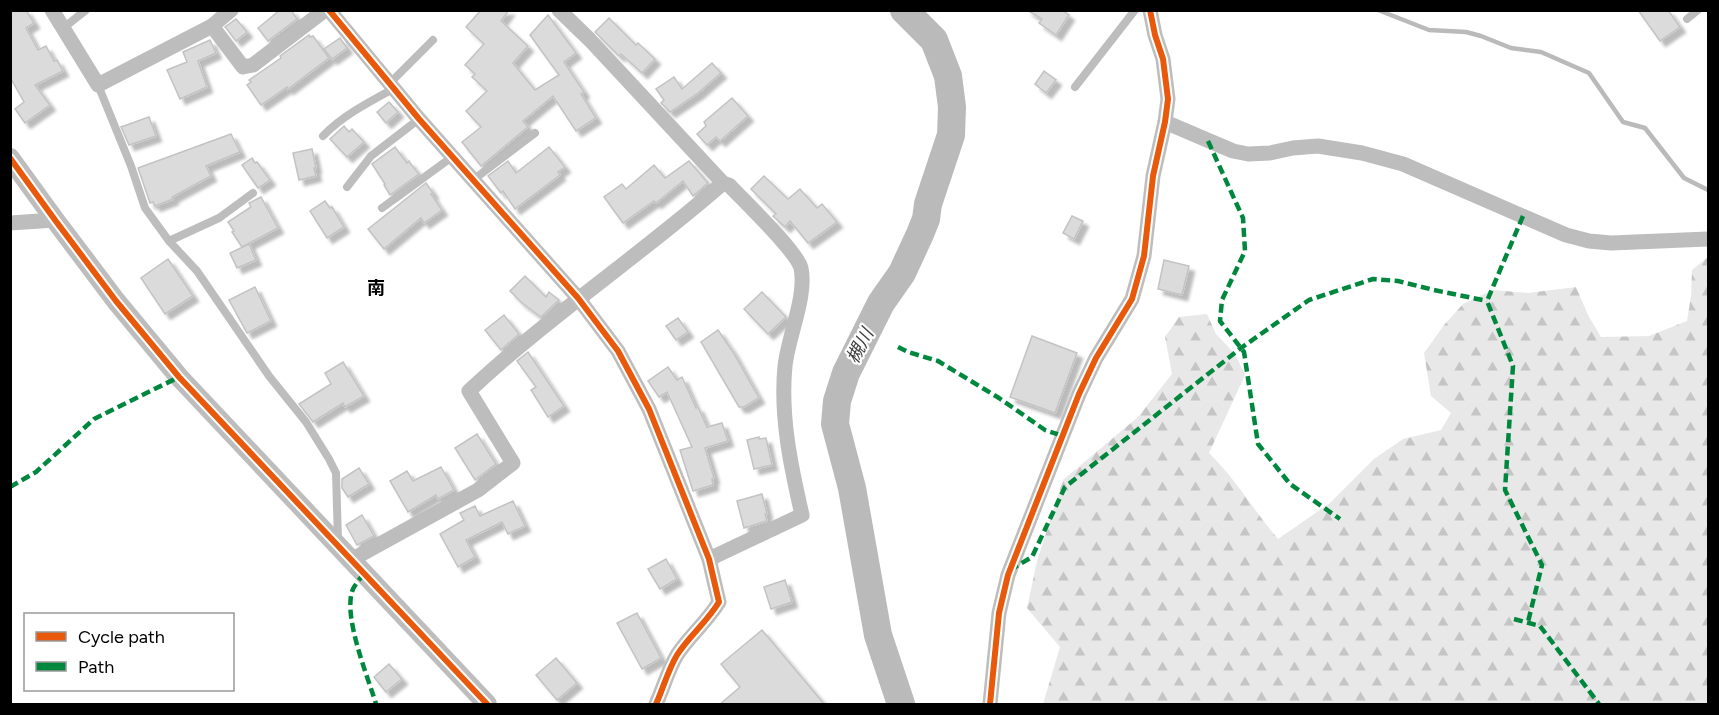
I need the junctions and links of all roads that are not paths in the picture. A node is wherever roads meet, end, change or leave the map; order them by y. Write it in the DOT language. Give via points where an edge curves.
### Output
graph roads {
  1 [pos="52,10"];
  2 [pos="87,10"];
  3 [pos="231,10"];
  4 [pos="327,10"];
  5 [pos="559,10"];
  6 [pos="1135,10"];
  7 [pos="1150,10"];
  8 [pos="1698,10"];
  9 [pos="1687,19"];
  10 [pos="212,27"];
  11 [pos="62,29"];
  12 [pos="433,40"];
  13 [pos="98,85"];
  14 [pos="391,86"];
  15 [pos="1075,87"];
  16 [pos="419,119"];
  17 [pos="1165,122"];
  18 [pos="535,133"];
  19 [pos="323,136"];
  20 [pos="453,157"];
  21 [pos="10,158"];
  22 [pos="473,180"];
  23 [pos="723,183"];
  24 [pos="347,187"];
  25 [pos="253,193"];
  26 [pos="382,208"];
  27 [pos="55,220"];
  28 [pos="10,223"];
  29 [pos="1708,239"];
  30 [pos="169,242"];
  31 [pos="578,298"];
  32 [pos="338,545"];
  33 [pos="351,560"];
  34 [pos="709,560"];
  35 [pos="487,705"];
  36 [pos="656,705"];
  37 [pos="990,705"];
  1 -- 11 [label="street"];
  2 -- 11 [label="lane"];
  3 -- 10 [label="street"];
  4 -- 10 [label="street" via="253,65 243,67"];
  4 -- 14 [label="street"];
  5 -- 23 [label="street"];
  6 -- 15 [label="lane"];
  7 -- 17 [label="street" via="1163,59 1168,99"];
  8 -- 9 [label="lane"];
  10 -- 13 [label="street"];
  11 -- 13 [label="street"];
  12 -- 14 [label="lane"];
  13 -- 30 [label="lane" via="145,208"];
  14 -- 16 [label="street"];
  14 -- 19 [label="lane"];
  16 -- 20 [label="street"];
  16 -- 24 [label="lane" via="371,156"];
  17 -- 29 [label="street" via="1248,154 1318,146 1393,161 1566,235 1589,240 1611,243"];
  17 -- 37 [label="street" via="1153,176 1144,256 1132,299 1079,394 1008,575 999,613"];
  18 -- 22 [label="lane"];
  20 -- 22 [label="street"];
  20 -- 26 [label="lane"];
  21 -- 27 [label="street"];
  22 -- 31 [label="street"];
  23 -- 31 [label="street"];
  23 -- 34 [label="street" via="776,234 801,267 802,290 785,365 784,409 802,515"];
  25 -- 30 [label="lane" via="219,218"];
  27 -- 28 [label="street"];
  27 -- 32 [label="street" via="179,377"];
  30 -- 32 [label="lane" via="197,271 329,459 336,473"];
  31 -- 33 [label="street" via="469,391 513,463 478,490"];
  31 -- 34 [label="street" via="618,351 649,409"];
  32 -- 33 [label="street"];
  33 -- 35 [label="street"];
  34 -- 36 [label="street" via="719,602 675,658"];
}
